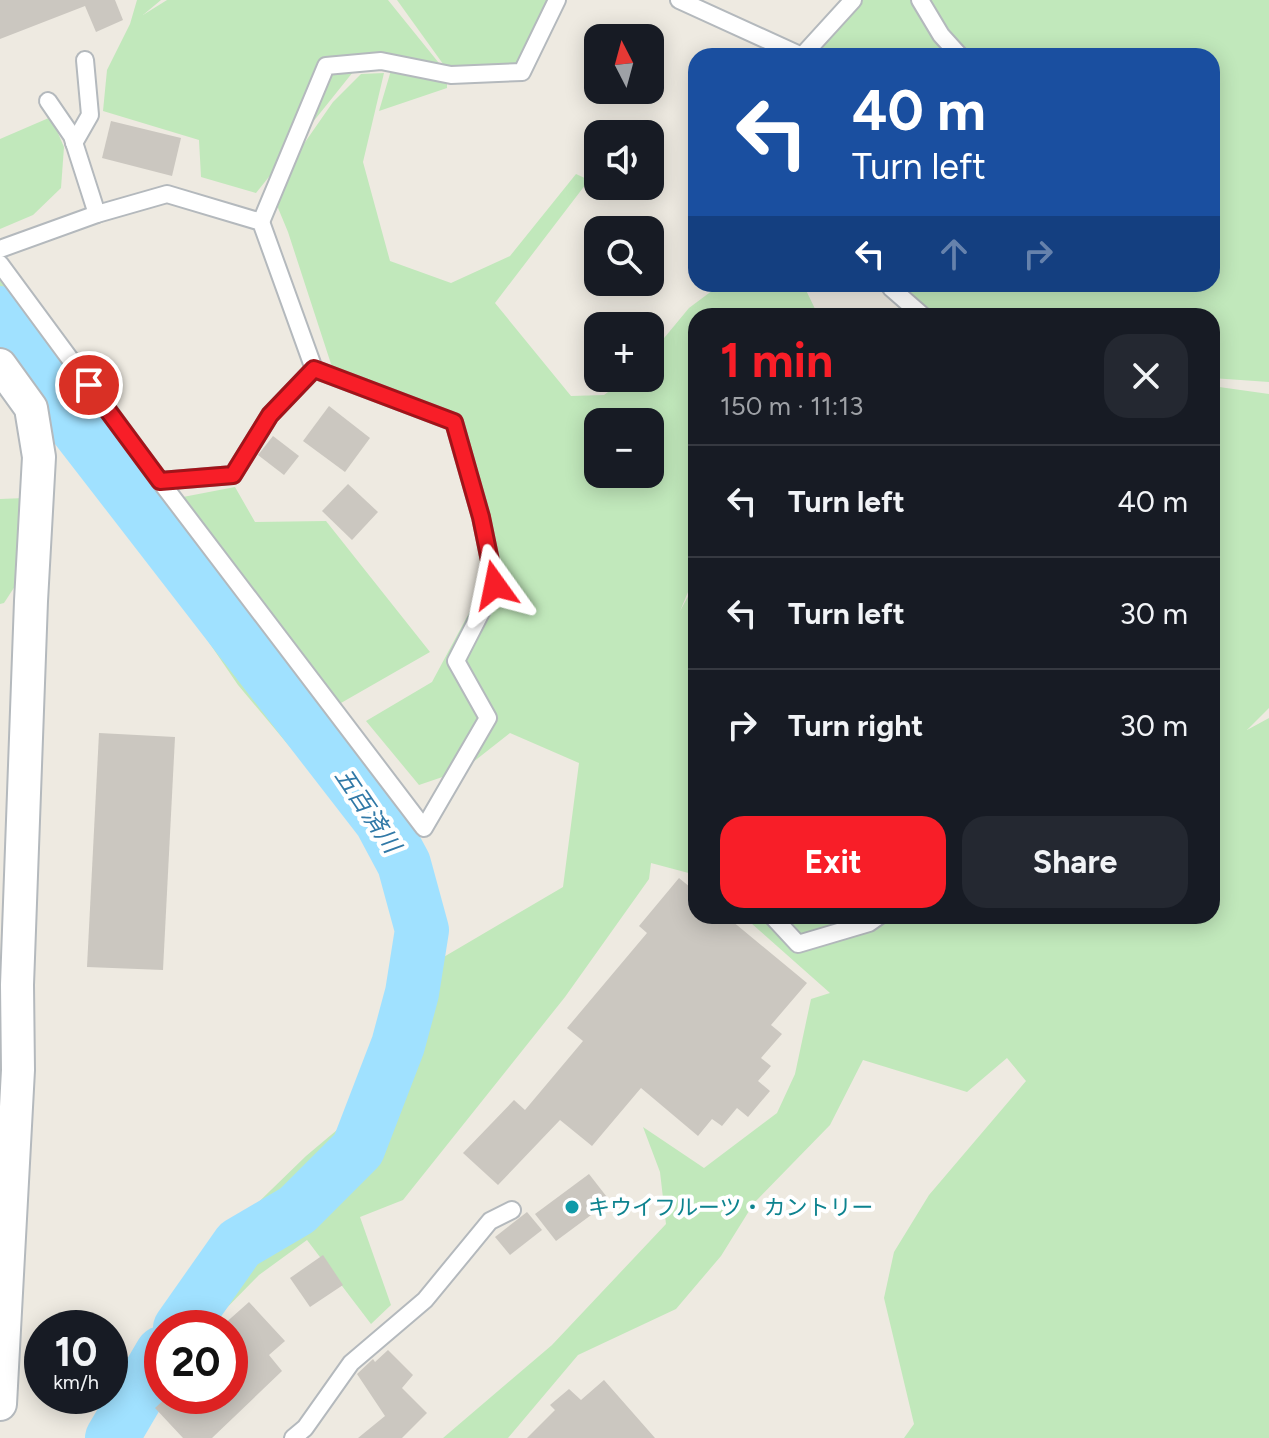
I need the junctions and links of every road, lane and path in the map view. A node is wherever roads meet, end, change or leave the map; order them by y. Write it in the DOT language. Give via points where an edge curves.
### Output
graph roads {
  1 [pos="557,0"];
  2 [pos="679,0"];
  3 [pos="853,0"];
  4 [pos="920,0"];
  5 [pos="784,48"];
  6 [pos="809,48"];
  7 [pos="953,48"];
  8 [pos="85,60"];
  9 [pos="48,101"];
  10 [pos="74,143"];
  11 [pos="97,214"];
  12 [pos="261,222"];
  13 [pos="0,249"];
  14 [pos="0,264"];
  15 [pos="898,292"];
  16 [pos="915,308"];
  17 [pos="0,365"];
  18 [pos="314,369"];
  19 [pos="160,481"];
  20 [pos="779,924"];
  21 [pos="866,924"];
  22 [pos="9,1069"];
  23 [pos="512,1210"];
  24 [pos="0,1404"];
  25 [pos="293,1438"];
  1 -- 12 [label="lane" via="522,72 451,75 381,61 326,66"];
  2 -- 5 [label="lane"];
  3 -- 6 [label="lane"];
  4 -- 7 [label="lane"];
  8 -- 10 [label="lane" via="90,115"];
  9 -- 10 [label="lane"];
  10 -- 11 [label="lane"];
  11 -- 12 [label="lane" via="167,194"];
  11 -- 13 [label="lane"];
  12 -- 18 [label="lane"];
  14 -- 19 [label="lane"];
  15 -- 16 [label="lane"];
  17 -- 22 [label="street" via="31,408 39,457"];
  18 -- 19 [label="lane" via="270,415 233,475"];
  18 -- 19 [label="lane" via="454,422 481,517 495,585 456,661 488,718 424,828"];
  20 -- 21 [label="lane" via="798,944"];
  22 -- 24 [label="street"];
  23 -- 25 [label="lane" via="490,1221 425,1300 351,1363"];
}
